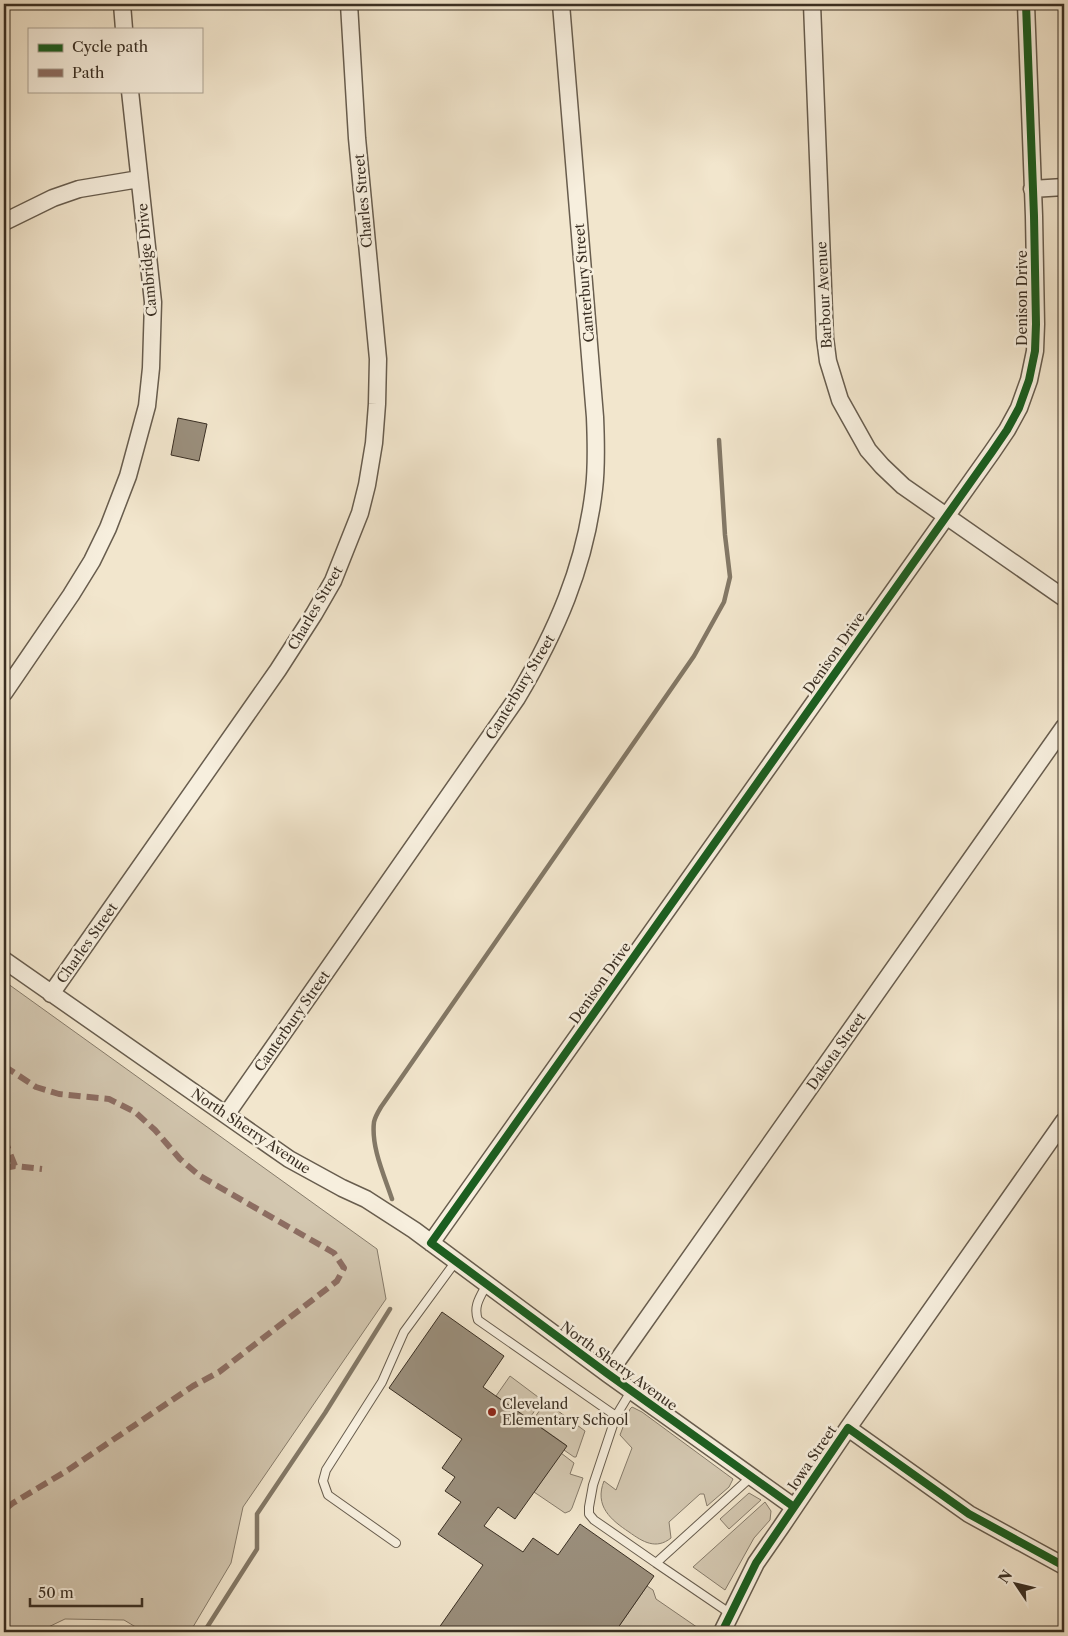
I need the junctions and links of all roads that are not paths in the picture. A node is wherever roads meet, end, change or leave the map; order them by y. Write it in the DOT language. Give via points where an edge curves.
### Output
graph roads {
  1 [pos="122,4"];
  2 [pos="349,4"];
  3 [pos="561,4"];
  4 [pos="812,4"];
  5 [pos="1026,4"];
  6 [pos="124,28"];
  7 [pos="130,92"];
  8 [pos="139,179"];
  9 [pos="1064,188"];
  10 [pos="1032,189"];
  11 [pos="4,222"];
  12 [pos="946,515"];
  13 [pos="1064,598"];
  14 [pos="4,693"];
  15 [pos="1064,728"];
  16 [pos="4,960"];
  17 [pos="51,994"];
  18 [pos="226,1115"];
  19 [pos="1064,1121"];
  20 [pos="432,1243"];
  21 [pos="456,1261"];
  22 [pos="487,1284"];
  23 [pos="608,1374"];
  24 [pos="631,1391"];
  25 [pos="616,1416"];
  26 [pos="848,1428"];
  27 [pos="751,1476"];
  28 [pos="794,1507"];
  29 [pos="396,1543"];
  30 [pos="656,1563"];
  31 [pos="1064,1566"];
  32 [pos="731,1614"];
  33 [pos="722,1632"];
  1 -- 6 [label="street"];
  2 -- 17 [label="street, Charles Street" via="357,138 378,359 374,444 360,513 333,581 314,614"];
  3 -- 18 [label="street, Canterbury Street" via="595,417 594,489 578,565 552,636 517,698"];
  4 -- 12 [label="street, Barbour Avenue" via="828,361 840,400 868,450 903,486"];
  5 -- 10 [label="street, Denison Drive"];
  7 -- 8 [label="street, Cambridge Drive"];
  8 -- 11 [label="street" via="79,188"];
  8 -- 14 [label="street, Cambridge Drive" via="153,302 152,368 139,440 122,493 92,561"];
  9 -- 10 [label="street"];
  10 -- 12 [label="street, Denison Drive" via="1036,324 1029,380 1020,408 1008,430"];
  12 -- 13 [label="street, Barbour Avenue"];
  12 -- 20 [label="street, Denison Drive"];
  15 -- 23 [label="street, Dakota Street"];
  16 -- 17 [label="street, North Sherry Avenue"];
  17 -- 18 [label="street, North Sherry Avenue"];
  18 -- 20 [label="street, North Sherry Avenue" via="289,1159 373,1203"];
  19 -- 26 [label="street, Iowa Street"];
  20 -- 21 [label="street, North Sherry Avenue"];
  21 -- 22 [label="street, North Sherry Avenue"];
  21 -- 29 [label="lane" via="404,1332 382,1382 326,1470 323,1480 328,1495"];
  22 -- 23 [label="street, North Sherry Avenue"];
  22 -- 25 [label="lane" via="476,1304 478,1320"];
  23 -- 24 [label="street, North Sherry Avenue"];
  24 -- 25 [label="lane"];
  24 -- 27 [label="street, North Sherry Avenue"];
  25 -- 30 [label="lane" via="593,1485 589,1514"];
  26 -- 28 [label="street, Iowa Street"];
  26 -- 31 [label="street" via="969,1514"];
  27 -- 28 [label="street, North Sherry Avenue"];
  27 -- 30 [label="lane"];
  28 -- 32 [label="street, Iowa Street" via="756,1564"];
  30 -- 32 [label="lane"];
  32 -- 33 [label="street, Iowa Street"];
}
